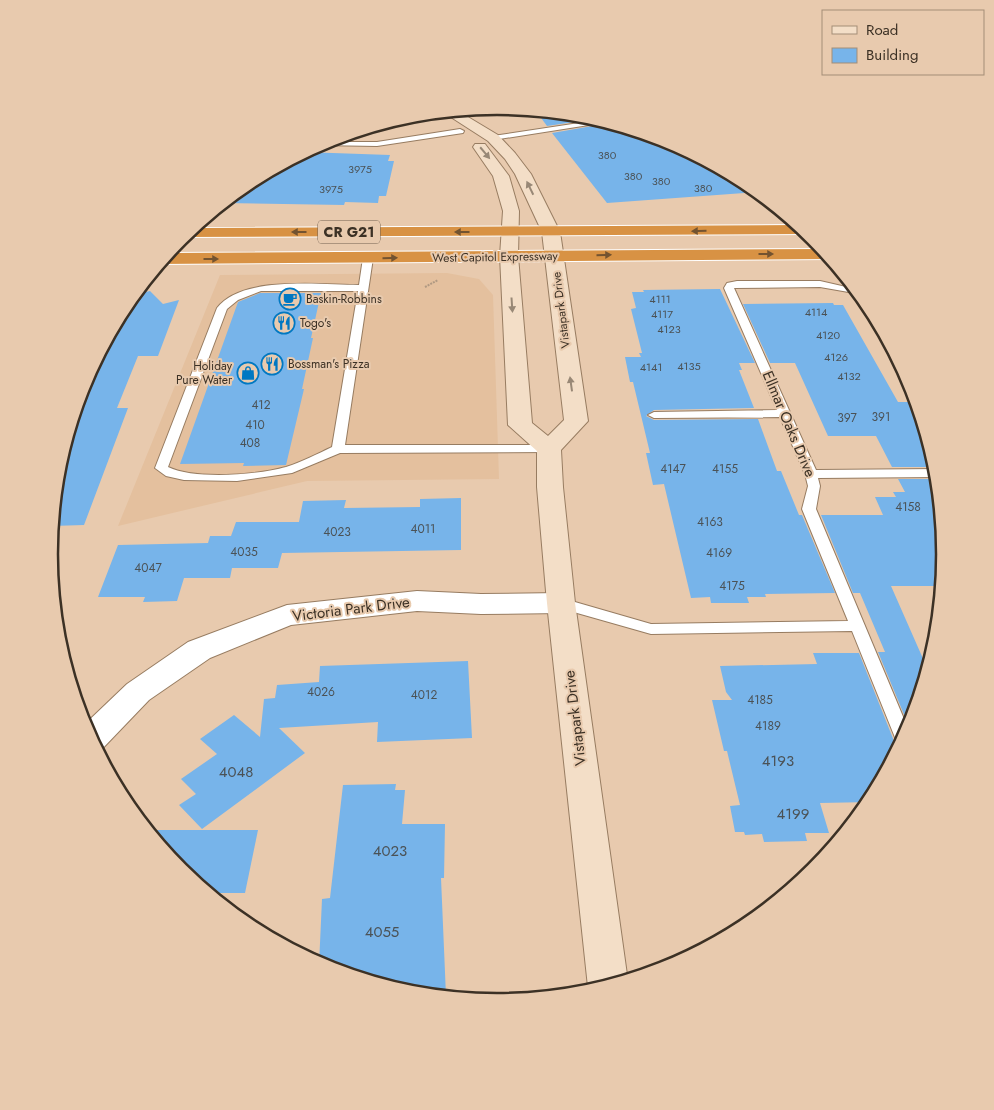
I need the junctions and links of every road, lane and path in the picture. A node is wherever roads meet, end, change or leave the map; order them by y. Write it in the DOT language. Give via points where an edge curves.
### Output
graph roads {
  1 [pos="447,118"];
  2 [pos="450,118"];
  3 [pos="586,125"];
  4 [pos="460,131"];
  5 [pos="493,138"];
  6 [pos="342,144"];
  7 [pos="793,230"];
  8 [pos="511,232"];
  9 [pos="551,232"];
  10 [pos="198,233"];
  11 [pos="817,254"];
  12 [pos="509,256"];
  13 [pos="555,256"];
  14 [pos="368,258"];
  15 [pos="172,259"];
  16 [pos="364,288"];
  17 [pos="848,290"];
  18 [pos="785,413"];
  19 [pos="654,415"];
  20 [pos="338,449"];
  21 [pos="549,449"];
  22 [pos="929,473"];
  23 [pos="811,474"];
  24 [pos="561,603"];
  25 [pos="855,626"];
  26 [pos="900,730"];
  27 [pos="96,733"];
  28 [pos="607,981"];
  1 -- 4 [label="street, Vistapark Drive"];
  2 -- 5 [label="street, Vistapark Drive"];
  3 -- 5 [label="lane"];
  4 -- 6 [label="lane" via="377,144"];
  4 -- 8 [label="street, Vistapark Drive, one-way" via="487,154 501,176 511,211"];
  9 -- 5 [label="street, Vistapark Drive, one-way" via="523,174"];
  7 -- 9 [label="highway, West Capitol Expressway / CR G21, one-way"];
  8 -- 9 [label="highway, West Capitol Expressway / CR G21"];
  8 -- 10 [label="highway, West Capitol Expressway / CR G21, one-way"];
  8 -- 12 [label="street, Vistapark Drive"];
  9 -- 13 [label="street, Vistapark Drive"];
  13 -- 11 [label="highway, West Capitol Expressway / CR G21, one-way"];
  12 -- 13 [label="highway, West Capitol Expressway / CR G21"];
  14 -- 12 [label="highway, West Capitol Expressway / CR G21, one-way"];
  12 -- 21 [label="street, Vistapark Drive, one-way" via="520,425"];
  21 -- 13 [label="street, Vistapark Drive, one-way" via="576,421"];
  15 -- 14 [label="highway, West Capitol Expressway / CR G21, one-way"];
  14 -- 16 [label="lane"];
  16 -- 20 [label="lane"];
  16 -- 20 [label="lane" via="261,288 227,301 161,468 168,474 205,478 283,472"];
  17 -- 18 [label="lane, Ellmar Oaks Drive" via="820,284 730,285"];
  18 -- 19 [label="lane"];
  18 -- 23 [label="lane, Ellmar Oaks Drive"];
  20 -- 21 [label="lane"];
  21 -- 24 [label="street, Vistapark Drive"];
  22 -- 23 [label="lane"];
  23 -- 25 [label="lane, Ellmar Oaks Drive" via="814,486 809,509"];
  24 -- 25 [label="lane" via="651,629"];
  24 -- 27 [label="street, Victoria Park Drive" via="418,601 287,615 200,650 138,692"];
  24 -- 28 [label="street, Vistapark Drive"];
  25 -- 26 [label="lane, Ellmar Oaks Drive"];
}
